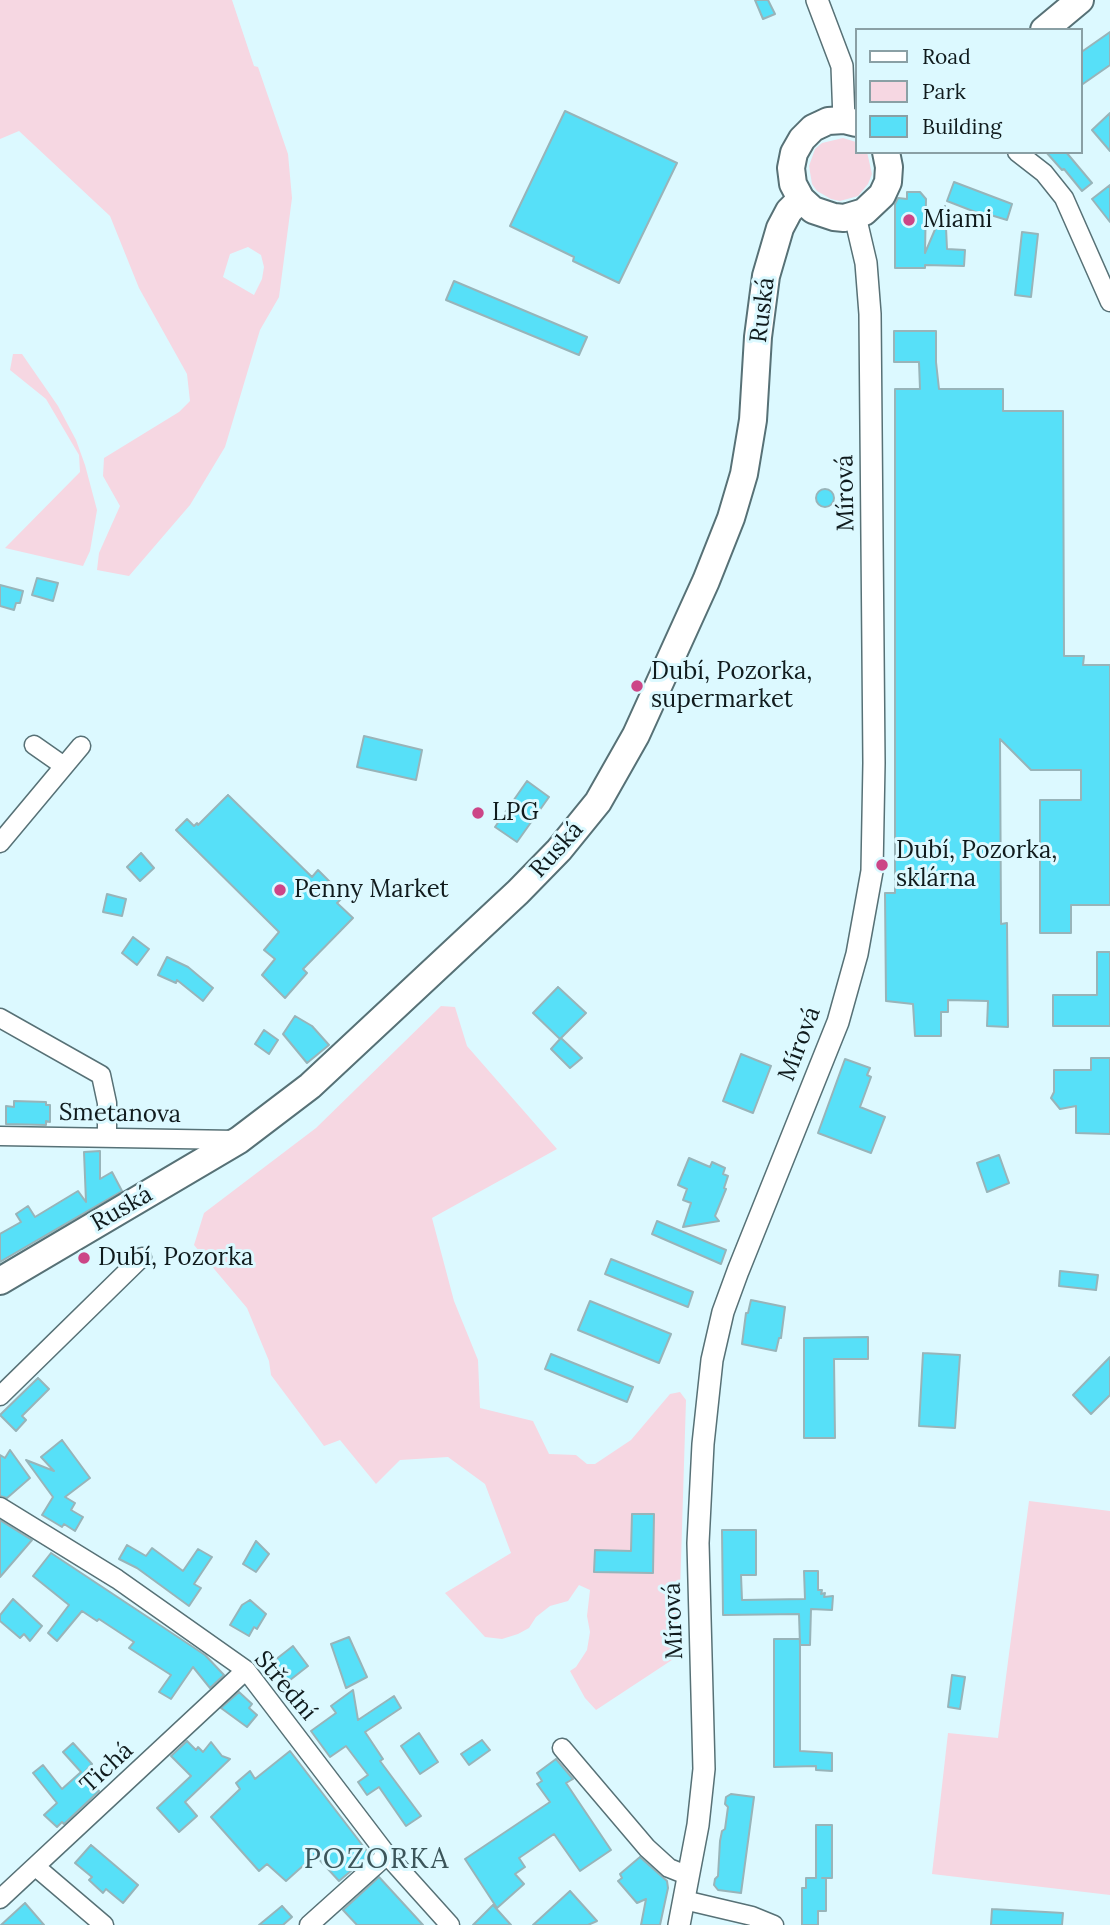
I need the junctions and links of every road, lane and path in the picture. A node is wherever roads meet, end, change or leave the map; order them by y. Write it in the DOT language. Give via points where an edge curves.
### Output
graph roads {
  1 [pos="817,0"];
  2 [pos="1080,0"];
  3 [pos="1046,28"];
  4 [pos="850,121"];
  5 [pos="887,154"];
  6 [pos="1020,154"];
  7 [pos="801,199"];
  8 [pos="855,216"];
  9 [pos="1110,302"];
  10 [pos="34,745"];
  11 [pos="81,746"];
  12 [pos="64,766"];
  13 [pos="0,843"];
  14 [pos="0,1018"];
  15 [pos="0,1136"];
  16 [pos="107,1138"];
  17 [pos="239,1140"];
  18 [pos="142,1257"];
  19 [pos="0,1281"];
  20 [pos="0,1396"];
  21 [pos="0,1507"];
  22 [pos="246,1670"];
  23 [pos="562,1748"];
  24 [pos="387,1855"];
  25 [pos="36,1867"];
  26 [pos="689,1876"];
  27 [pos="0,1899"];
  28 [pos="684,1900"];
  29 [pos="104,1925"];
  30 [pos="309,1925"];
  31 [pos="450,1925"];
  32 [pos="679,1925"];
  33 [pos="774,1925"];
  1 -- 4 [label="street" via="842,66"];
  2 -- 3 [label="main road"];
  4 -- 7 [label="main road" via="828,121 802,139 794,153 792,176"];
  5 -- 8 [label="main road" via="890,167 882,195"];
  6 -- 9 [label="street" via="1044,173 1064,198"];
  7 -- 8 [label="main road" via="823,215"];
  7 -- 17 [label="main road, Ruská" via="780,228 766,276 753,420 731,518 614,777 559,850 518,892 310,1086"];
  8 -- 26 [label="street, Mírová" via="866,263 870,314 872,871 858,954 838,1022 738,1271 712,1360 698,1543 704,1769"];
  10 -- 12 [label="street"];
  11 -- 12 [label="street"];
  12 -- 13 [label="street"];
  14 -- 16 [label="street" via="100,1075 107,1103"];
  15 -- 16 [label="street, Smetanova"];
  16 -- 17 [label="street, Smetanova"];
  17 -- 19 [label="main road, Ruská"];
  18 -- 20 [label="street"];
  21 -- 22 [label="street, Střední" via="117,1579"];
  22 -- 24 [label="street, Střední"];
  22 -- 25 [label="street, Tichá"];
  23 -- 26 [label="street" via="647,1848 669,1868"];
  24 -- 30 [label="street"];
  24 -- 31 [label="street, Střední"];
  25 -- 27 [label="street, Tichá"];
  25 -- 29 [label="street"];
  26 -- 28 [label="street, Mírová"];
  28 -- 32 [label="street, Mírová"];
  28 -- 33 [label="street"];
}
